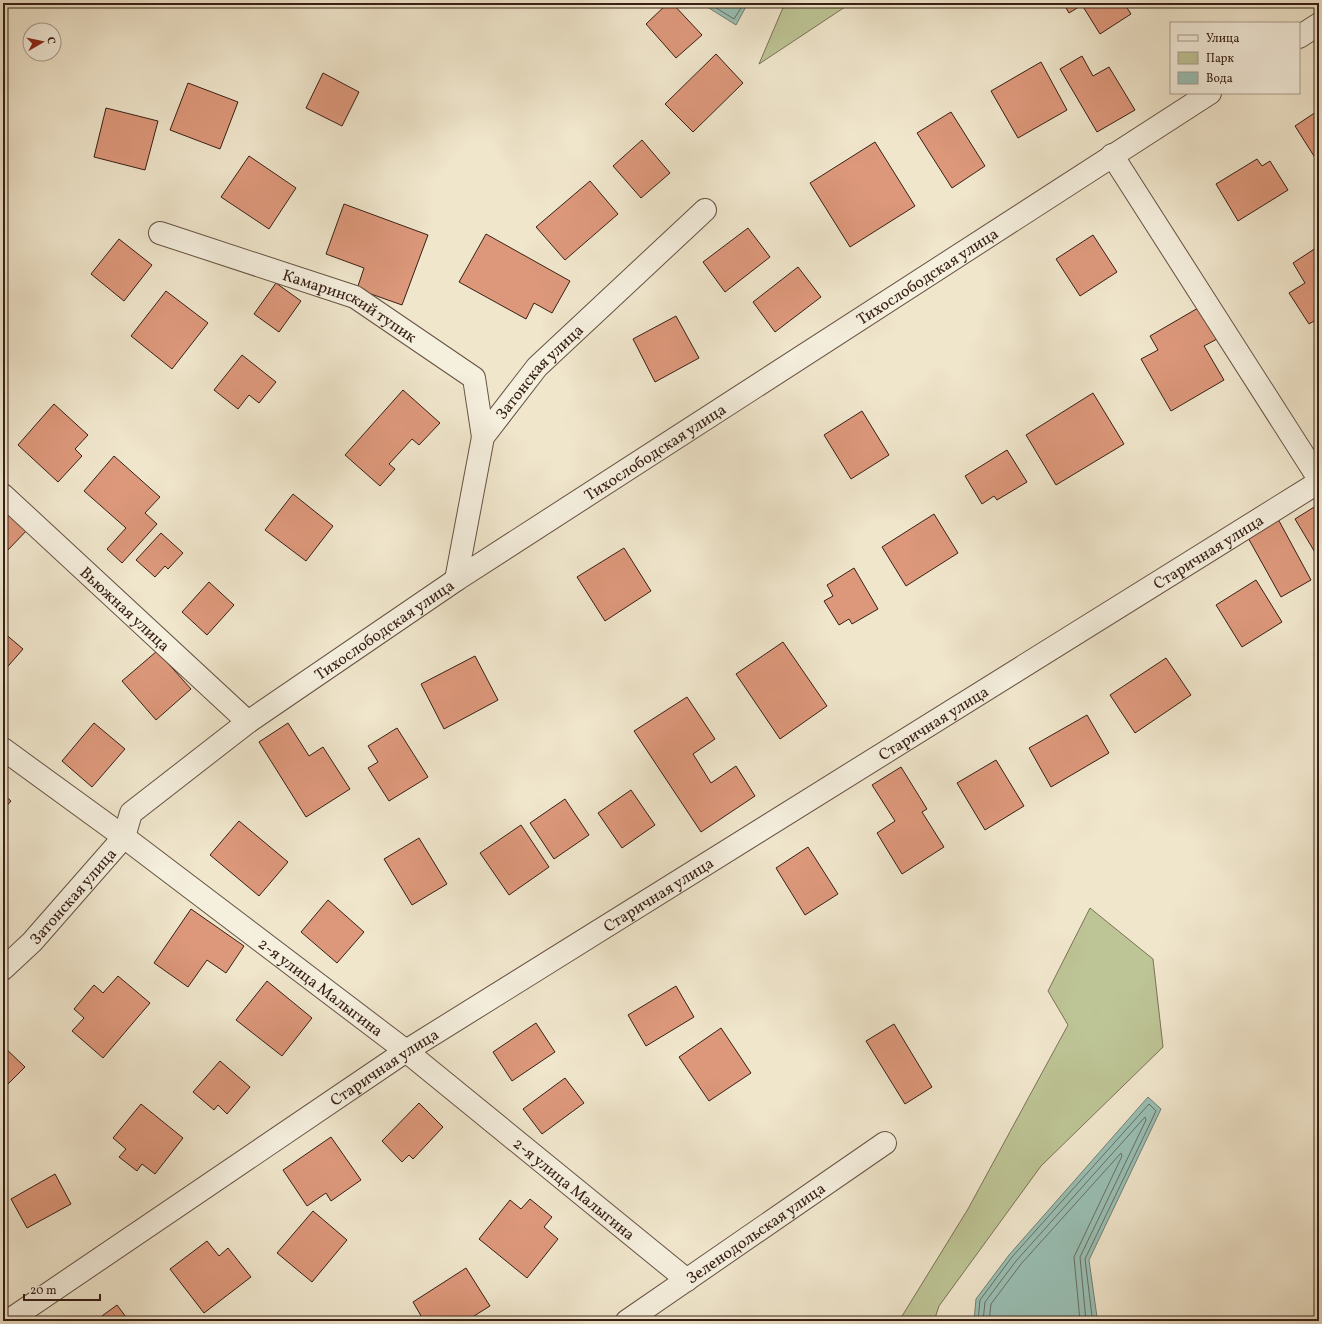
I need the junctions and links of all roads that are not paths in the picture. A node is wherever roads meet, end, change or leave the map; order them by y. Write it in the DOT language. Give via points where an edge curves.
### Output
graph roads {
  1 [pos="1319,24"];
  2 [pos="1300,36"];
  3 [pos="1208,94"];
  4 [pos="1112,155"];
  5 [pos="705,210"];
  6 [pos="160,233"];
  7 [pos="483,437"];
  8 [pos="1319,480"];
  9 [pos="3,496"];
  10 [pos="456,580"];
  11 [pos="248,722"];
  12 [pos="3,749"];
  13 [pos="124,837"];
  14 [pos="3,970"];
  15 [pos="406,1051"];
  16 [pos="885,1143"];
  17 [pos="687,1280"];
  18 [pos="8,1321"];
  19 [pos="627,1321"];
  1 -- 2 [label="street"];
  3 -- 4 [label="street, Тихослободская улица"];
  4 -- 8 [label="street"];
  4 -- 10 [label="street, Тихослободская улица"];
  5 -- 7 [label="street, Затонская улица" via="537,367"];
  6 -- 7 [label="street, Камаринский тупик" via="355,297 474,378"];
  7 -- 10 [label="street, Затонская улица"];
  8 -- 15 [label="street, Старичная улица"];
  9 -- 11 [label="street, Вьюжная улица"];
  10 -- 11 [label="street, Тихослободская улица"];
  11 -- 13 [label="street, Тихослободская улица" via="131,813"];
  12 -- 13 [label="street, 2-я улица Малыгина"];
  13 -- 14 [label="street, Затонская улица" via="32,942"];
  13 -- 15 [label="street, 2-я улица Малыгина"];
  15 -- 17 [label="street, 2-я улица Малыгина"];
  15 -- 18 [label="street, Старичная улица"];
  16 -- 17 [label="street, Зеленодольская улица"];
  17 -- 19 [label="street, Зеленодольская улица"];
}
